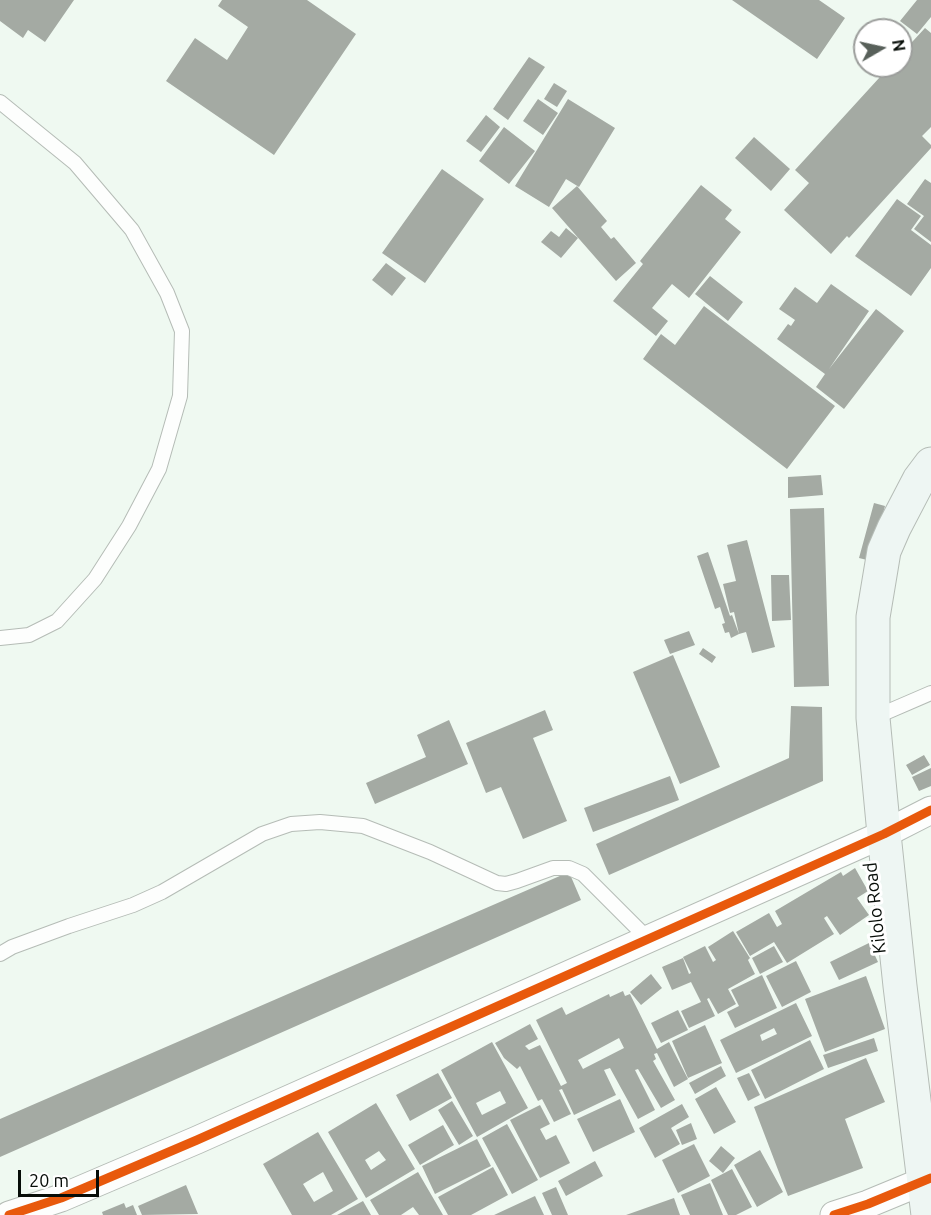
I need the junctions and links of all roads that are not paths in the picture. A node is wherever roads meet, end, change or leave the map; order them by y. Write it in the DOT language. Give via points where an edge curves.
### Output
graph roads {
  1 [pos="0,102"];
  2 [pos="931,464"];
  3 [pos="0,638"];
  4 [pos="931,693"];
  5 [pos="873,718"];
  6 [pos="931,810"];
  7 [pos="884,834"];
  8 [pos="648,939"];
  9 [pos="0,954"];
  10 [pos="928,1179"];
  11 [pos="9,1215"];
  12 [pos="834,1215"];
  13 [pos="928,1215"];
  1 -- 3 [label="lane" via="75,163 132,230 167,293 182,331 180,396 159,469 129,526 95,579 57,621 29,635"];
  2 -- 5 [label="main road, Kilolo Road" via="884,551 873,617"];
  4 -- 5 [label="lane"];
  5 -- 7 [label="main road, Kilolo Road"];
  6 -- 7 [label="street"];
  7 -- 8 [label="street"];
  7 -- 10 [label="main road, Kilolo Road" via="900,986"];
  8 -- 9 [label="lane" via="583,874 569,868 554,868 506,884 497,883 363,826 321,822 291,824 262,834 162,892"];
  8 -- 11 [label="street" via="197,1140 61,1198"];
  10 -- 12 [label="street"];
  10 -- 13 [label="main road, Kilolo Road"];
}
